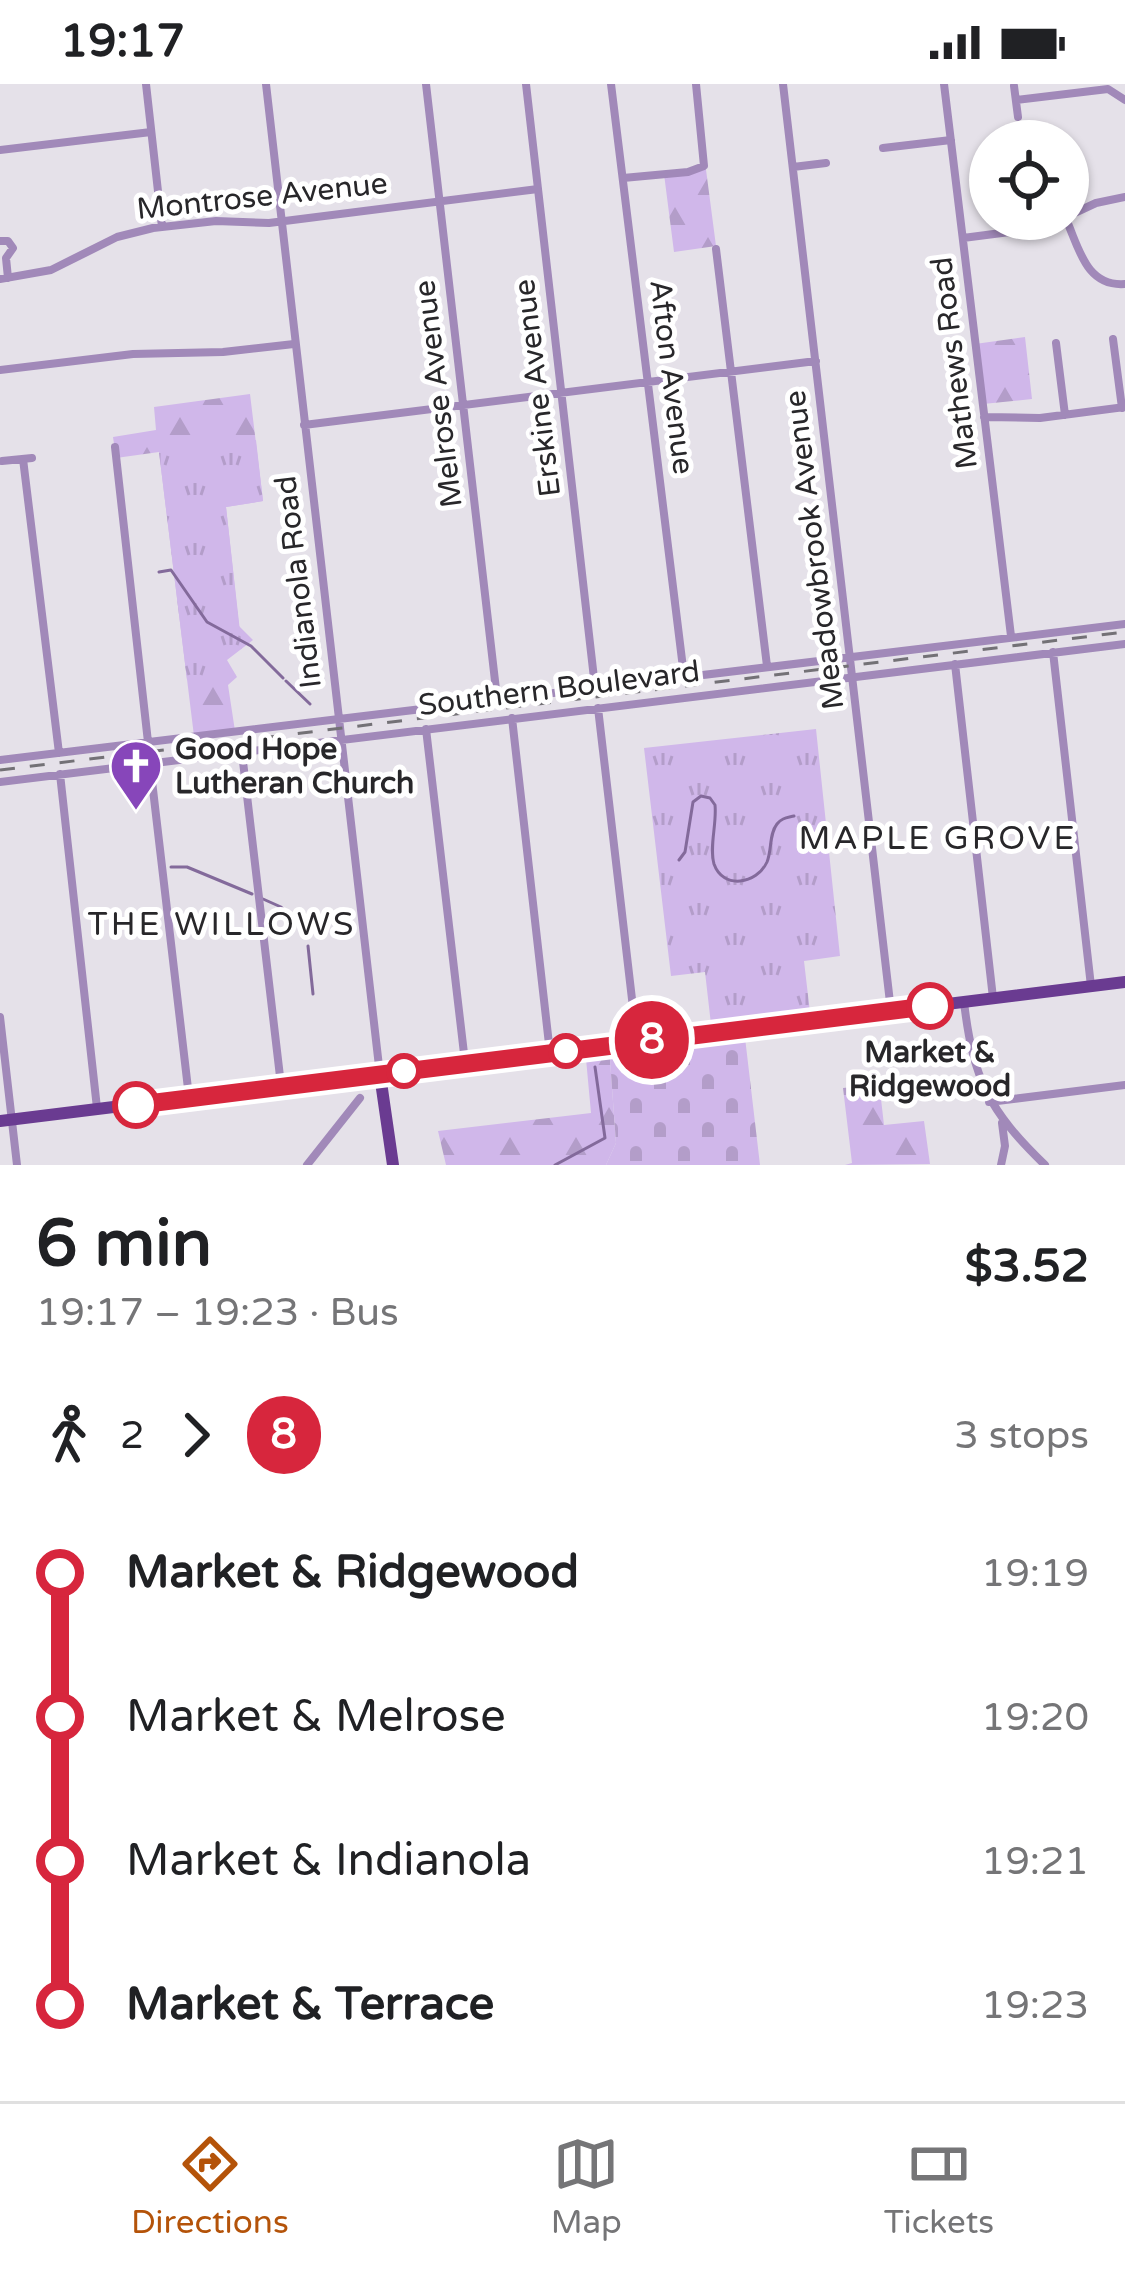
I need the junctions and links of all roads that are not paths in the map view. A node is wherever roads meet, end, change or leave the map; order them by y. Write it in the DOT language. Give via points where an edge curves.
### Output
graph roads {
  1 [pos="146,84"];
  2 [pos="266,84"];
  3 [pos="426,84"];
  4 [pos="526,84"];
  5 [pos="611,84"];
  6 [pos="696,84"];
  7 [pos="783,84"];
  8 [pos="944,84"];
  9 [pos="1014,86"];
  10 [pos="1016,100"];
  11 [pos="1125,100"];
  12 [pos="1018,117"];
  13 [pos="151,132"];
  14 [pos="951,140"];
  15 [pos="884,148"];
  16 [pos="0,150"];
  17 [pos="826,163"];
  18 [pos="793,167"];
  19 [pos="623,178"];
  20 [pos="538,189"];
  21 [pos="1125,197"];
  22 [pos="440,201"];
  23 [pos="1089,206"];
  24 [pos="281,221"];
  25 [pos="162,227"];
  26 [pos="969,237"];
  27 [pos="963,238"];
  28 [pos="1075,240"];
  29 [pos="0,242"];
  30 [pos="716,249"];
  31 [pos="3,257"];
  32 [pos="4,279"];
  33 [pos="1125,284"];
  34 [pos="1113,339"];
  35 [pos="1056,343"];
  36 [pos="295,344"];
  37 [pos="816,361"];
  38 [pos="0,370"];
  39 [pos="733,371"];
  40 [pos="649,382"];
  41 [pos="561,393"];
  42 [pos="464,405"];
  43 [pos="1123,408"];
  44 [pos="1064,415"];
  45 [pos="984,417"];
  46 [pos="304,425"];
  47 [pos="115,447"];
  48 [pos="2,461"];
  49 [pos="1125,624"];
  50 [pos="1011,636"];
  51 [pos="1125,644"];
  52 [pos="1053,652"];
  53 [pos="850,656"];
  54 [pos="955,664"];
  55 [pos="767,666"];
  56 [pos="683,676"];
  57 [pos="853,676"];
  58 [pos="596,687"];
  59 [pos="497,698"];
  60 [pos="598,708"];
  61 [pos="512,718"];
  62 [pos="338,719"];
  63 [pos="426,729"];
  64 [pos="340,740"];
  65 [pos="148,742"];
  66 [pos="58,752"];
  67 [pos="242,752"];
  68 [pos="0,760"];
  69 [pos="150,764"];
  70 [pos="60,775"];
  71 [pos="0,782"];
  72 [pos="1125,982"];
  73 [pos="1091,986"];
  74 [pos="993,998"];
  75 [pos="964,1002"];
  76 [pos="892,1010"];
  77 [pos="0,1017"];
  78 [pos="637,1042"];
  79 [pos="550,1053"];
  80 [pos="465,1064"];
  81 [pos="380,1075"];
  82 [pos="1125,1085"];
  83 [pos="281,1087"];
  84 [pos="189,1098"];
  85 [pos="360,1098"];
  86 [pos="989,1102"];
  87 [pos="97,1109"];
  88 [pos="6,1121"];
  89 [pos="1002,1121"];
  90 [pos="1028,1148"];
  91 [pos="1003,1160"];
  92 [pos="17,1165"];
  93 [pos="307,1165"];
  94 [pos="393,1165"];
  95 [pos="1046,1165"];
  1 -- 13 [label="street"];
  2 -- 24 [label="street, Indianola Road"];
  3 -- 22 [label="street, Melrose Avenue"];
  4 -- 20 [label="street, Erskine Avenue"];
  5 -- 19 [label="street, Afton Avenue"];
  6 -- 19 [label="street" via="705,162 696,171"];
  7 -- 18 [label="street, Meadowbrook Avenue"];
  8 -- 14 [label="street, Mathews Road"];
  9 -- 10 [label="street"];
  10 -- 11 [label="street" via="1108,89"];
  10 -- 12 [label="street"];
  13 -- 16 [label="street"];
  13 -- 25 [label="street"];
  14 -- 15 [label="street"];
  14 -- 27 [label="street, Mathews Road"];
  17 -- 18 [label="street"];
  18 -- 37 [label="street, Meadowbrook Avenue"];
  19 -- 40 [label="street, Afton Avenue"];
  20 -- 22 [label="street, Montrose Avenue"];
  20 -- 41 [label="street, Erskine Avenue"];
  21 -- 23 [label="street"];
  22 -- 24 [label="street, Montrose Avenue"];
  22 -- 42 [label="street, Melrose Avenue"];
  24 -- 25 [label="street, Montrose Avenue"];
  24 -- 36 [label="street, Indianola Road"];
  25 -- 32 [label="street, Montrose Avenue" via="117,237 51,270"];
  26 -- 27 [label="street"];
  27 -- 45 [label="street, Mathews Road"];
  28 -- 33 [label="street" via="1090,272"];
  29 -- 31 [label="street" via="13,248"];
  30 -- 39 [label="street"];
  31 -- 32 [label="street"];
  34 -- 43 [label="street"];
  35 -- 44 [label="street"];
  36 -- 38 [label="street"];
  36 -- 46 [label="street, Indianola Road"];
  37 -- 39 [label="street"];
  37 -- 53 [label="street, Meadowbrook Avenue"];
  39 -- 40 [label="street"];
  39 -- 55 [label="street"];
  40 -- 41 [label="street"];
  40 -- 56 [label="street, Afton Avenue"];
  41 -- 42 [label="street"];
  41 -- 58 [label="street, Erskine Avenue"];
  42 -- 46 [label="street"];
  42 -- 59 [label="street, Melrose Avenue"];
  43 -- 44 [label="street"];
  44 -- 45 [label="street"];
  45 -- 50 [label="street, Mathews Road"];
  46 -- 62 [label="street, Indianola Road"];
  47 -- 65 [label="street"];
  48 -- 66 [label="street" via="27,458"];
  49 -- 50 [label="street, Southern Boulevard"];
  50 -- 53 [label="street, Southern Boulevard"];
  51 -- 52 [label="street, Southern Boulevard"];
  52 -- 54 [label="street, Southern Boulevard"];
  52 -- 73 [label="street"];
  53 -- 55 [label="street, Southern Boulevard"];
  53 -- 57 [label="street, Meadowbrook Avenue"];
  54 -- 57 [label="street, Southern Boulevard"];
  54 -- 74 [label="street"];
  55 -- 56 [label="street, Southern Boulevard"];
  56 -- 58 [label="street, Southern Boulevard"];
  57 -- 60 [label="street, Southern Boulevard"];
  57 -- 76 [label="street, Meadowbrook Avenue"];
  58 -- 59 [label="street, Southern Boulevard"];
  59 -- 62 [label="street, Southern Boulevard"];
  60 -- 61 [label="street, Southern Boulevard"];
  60 -- 78 [label="street"];
  61 -- 63 [label="street, Southern Boulevard"];
  61 -- 79 [label="street"];
  62 -- 64 [label="street, Indianola Road"];
  62 -- 65 [label="street, Southern Boulevard"];
  63 -- 64 [label="street, Southern Boulevard"];
  63 -- 80 [label="street"];
  64 -- 67 [label="street, Southern Boulevard"];
  64 -- 81 [label="street, Indianola Road"];
  65 -- 66 [label="street, Southern Boulevard"];
  66 -- 68 [label="street, Southern Boulevard"];
  67 -- 69 [label="street, Southern Boulevard"];
  67 -- 83 [label="street"];
  69 -- 70 [label="street, Southern Boulevard"];
  69 -- 84 [label="street"];
  70 -- 71 [label="street, Southern Boulevard"];
  70 -- 87 [label="street"];
  72 -- 73 [label="main road"];
  73 -- 74 [label="main road"];
  74 -- 75 [label="main road"];
  75 -- 76 [label="main road"];
  75 -- 86 [label="street" via="970,1054"];
  76 -- 78 [label="main road"];
  77 -- 88 [label="street"];
  78 -- 79 [label="main road"];
  79 -- 80 [label="main road"];
  80 -- 81 [label="main road"];
  81 -- 83 [label="main road"];
  81 -- 94 [label="main road"];
  82 -- 86 [label="street"];
  83 -- 84 [label="main road"];
  84 -- 87 [label="main road"];
  85 -- 93 [label="street"];
  86 -- 89 [label="street"];
  87 -- 88 [label="main road"];
  88 -- 92 [label="street"];
  89 -- 90 [label="street"];
  89 -- 91 [label="street"];
  90 -- 91 [label="street"];
  90 -- 95 [label="street"];
}
